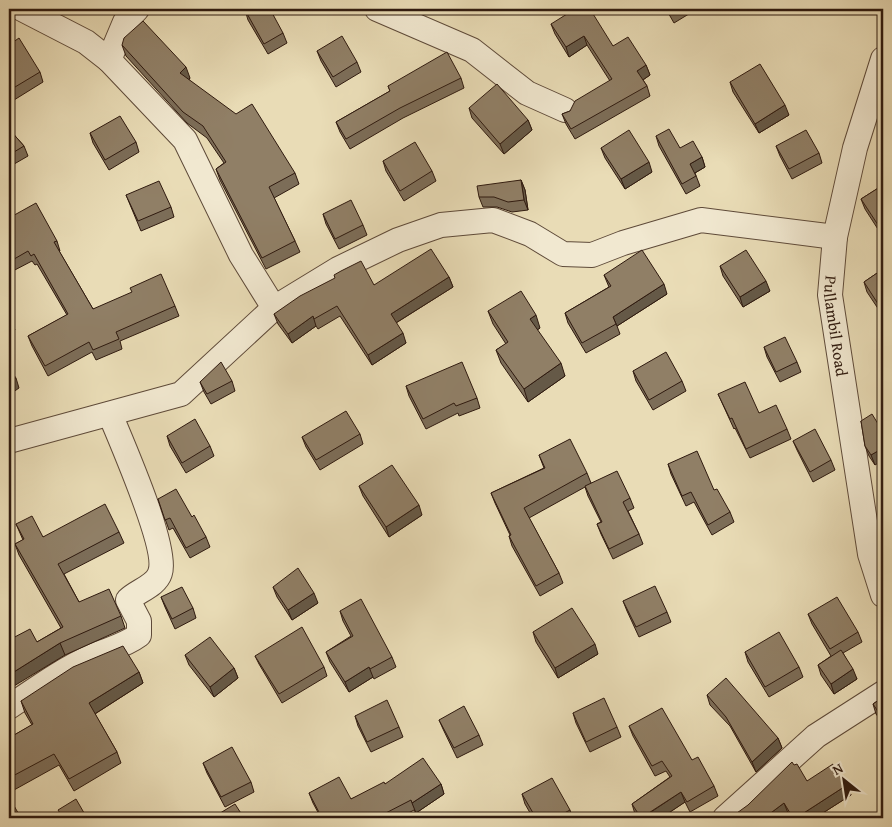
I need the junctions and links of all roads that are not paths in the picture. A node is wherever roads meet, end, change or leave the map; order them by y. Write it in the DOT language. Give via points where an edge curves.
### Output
graph roads {
  1 [pos="22,9"];
  2 [pos="137,9"];
  3 [pos="377,9"];
  4 [pos="883,59"];
  5 [pos="109,60"];
  6 [pos="565,110"];
  7 [pos="835,237"];
  8 [pos="274,308"];
  9 [pos="110,414"];
  10 [pos="9,441"];
  11 [pos="883,595"];
  12 [pos="883,693"];
  13 [pos="9,706"];
  14 [pos="725,818"];
  1 -- 5 [label="street" via="86,42"];
  2 -- 5 [label="street" via="125,22"];
  3 -- 6 [label="street" via="472,50 527,93"];
  4 -- 7 [label="street, Pullambil Road" via="856,148"];
  5 -- 8 [label="street" via="185,140 241,255"];
  7 -- 8 [label="street" via="701,220 592,255 563,254 530,234 494,220 441,225 398,240 338,269"];
  7 -- 11 [label="street, Pullambil Road" via="830,295 870,554"];
  8 -- 9 [label="street" via="181,394"];
  9 -- 10 [label="street"];
  9 -- 13 [label="street" via="146,501 162,560 160,574 152,584 128,600 139,621 138,635 120,647 60,673"];
  12 -- 14 [label="street" via="816,736"];
}
